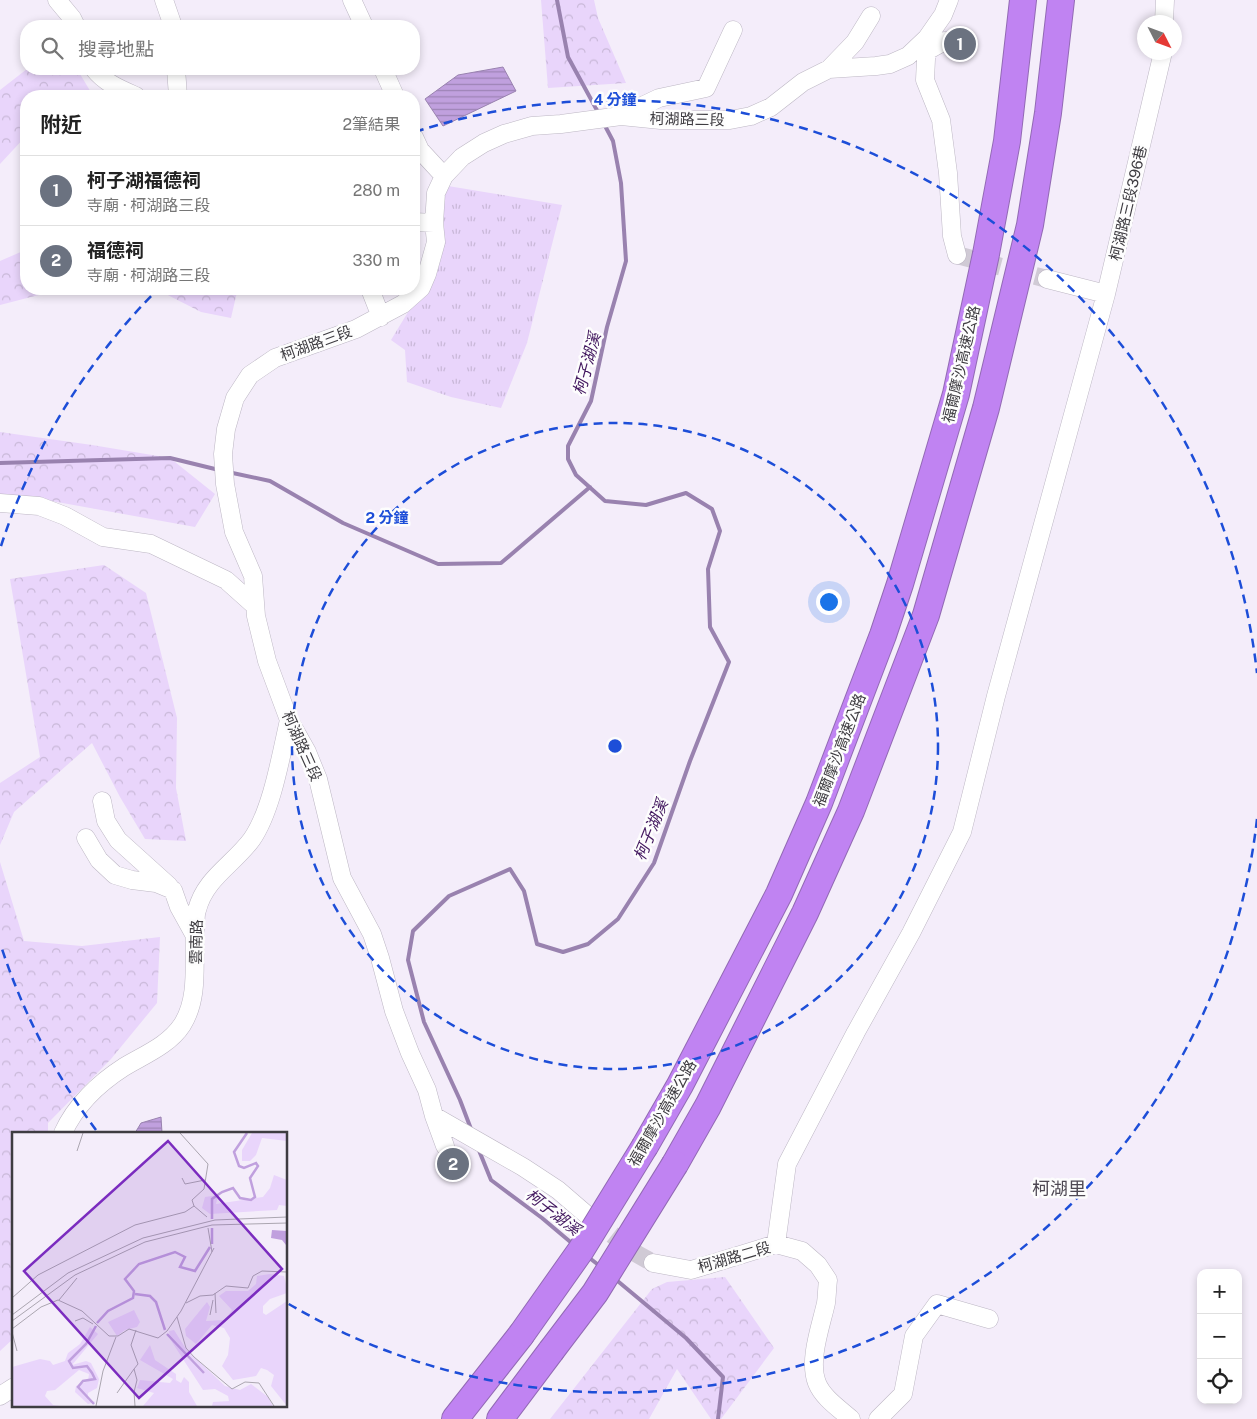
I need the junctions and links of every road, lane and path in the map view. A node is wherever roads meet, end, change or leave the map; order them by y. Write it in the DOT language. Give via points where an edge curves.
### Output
graph roads {
  1 [pos="56,0"];
  2 [pos="352,0"];
  3 [pos="949,0"];
  4 [pos="1023,0"];
  5 [pos="1061,0"];
  6 [pos="1164,0"];
  7 [pos="168,1"];
  8 [pos="1164,15"];
  9 [pos="871,16"];
  10 [pos="73,20"];
  11 [pos="171,20"];
  12 [pos="361,20"];
  13 [pos="733,30"];
  14 [pos="945,41"];
  15 [pos="927,44"];
  16 [pos="1162,60"];
  17 [pos="829,69"];
  18 [pos="99,75"];
  19 [pos="176,75"];
  20 [pos="386,75"];
  21 [pos="120,90"];
  22 [pos="178,90"];
  23 [pos="392,90"];
  24 [pos="621,116"];
  25 [pos="420,150"];
  26 [pos="444,176"];
  27 [pos="420,222"];
  28 [pos="434,223"];
  29 [pos="957,255"];
  30 [pos="1047,279"];
  31 [pos="420,289"];
  32 [pos="1106,294"];
  33 [pos="372,295"];
  34 [pos="413,295"];
  35 [pos="381,317"];
  36 [pos="0,503"];
  37 [pos="254,604"];
  38 [pos="289,720"];
  39 [pos="102,800"];
  40 [pos="86,838"];
  41 [pos="173,890"];
  42 [pos="195,936"];
  43 [pos="434,1116"];
  44 [pos="63,1132"];
  45 [pos="445,1146"];
  46 [pos="587,1215"];
  47 [pos="776,1244"];
  48 [pos="653,1263"];
  49 [pos="989,1319"];
  50 [pos="12,1388"];
  51 [pos="0,1396"];
  52 [pos="455,1419"];
  53 [pos="500,1419"];
  54 [pos="851,1419"];
  55 [pos="878,1419"];
  1 -- 10 [label="street"];
  2 -- 12 [label="street"];
  3 -- 15 [label="street, 柯湖路三段"];
  4 -- 52 [label="highway, 福爾摩沙高速公路, bridge" via="1007,141 956,394 883,636 819,803 779,894 645,1146 581,1250 521,1335"];
  5 -- 53 [label="highway, bridge" via="1048,113 1030,225 986,408 926,615 851,811 805,913 708,1106 595,1293"];
  6 -- 8 [label="street"];
  7 -- 11 [label="street"];
  9 -- 17 [label="street" via="856,42"];
  13 -- 24 [label="street" via="706,88 659,98"];
  14 -- 15 [label="street"];
  15 -- 17 [label="street, 柯湖路三段" via="890,64"];
  15 -- 29 [label="street" via="925,80 941,120 952,236"];
  16 -- 32 [label="street, 柯湖路三段396巷"];
  17 -- 24 [label="street, 柯湖路三段" via="751,116 730,120 662,120"];
  18 -- 21 [label="street"];
  19 -- 22 [label="street"];
  20 -- 23 [label="street"];
  24 -- 26 [label="street, 柯湖路三段" via="532,126 504,134 462,157"];
  25 -- 26 [label="street"];
  26 -- 28 [label="street, 柯湖路三段" via="436,193"];
  27 -- 28 [label="street"];
  28 -- 31 [label="street, 柯湖路三段" via="436,242"];
  30 -- 32 [label="street"];
  32 -- 47 [label="street, 柯湖路三段396巷" via="962,832 787,1164"];
  33 -- 35 [label="street"];
  34 -- 35 [label="street, 柯湖路三段"];
  35 -- 37 [label="street, 柯湖路三段" via="275,358 250,375 235,398 223,454 225,484 234,532 253,576"];
  36 -- 37 [label="street" via="39,506 103,537 151,544 226,580"];
  37 -- 38 [label="street, 柯湖路三段" via="267,661"];
  38 -- 42 [label="street, 雲南路" via="264,814 253,838 217,874 205,892 196,910"];
  38 -- 43 [label="street, 柯湖路三段" via="318,779 342,878 372,934 394,1011 428,1090"];
  39 -- 41 [label="street" via="106,821 118,840"];
  40 -- 41 [label="street" via="99,860 115,875 156,883"];
  41 -- 42 [label="street"];
  42 -- 44 [label="street, 雲南路" via="192,994 182,1025 167,1041 104,1081 69,1119"];
  43 -- 45 [label="street, 柯湖路三段"];
  43 -- 46 [label="street" via="558,1190"];
  47 -- 48 [label="street, 柯湖路二段" via="691,1270"];
  47 -- 54 [label="street, 柯湖路二段" via="802,1251 818,1265 828,1280 816,1341 817,1383"];
  49 -- 55 [label="street" via="937,1304 914,1336 902,1394"];
  50 -- 51 [label="street"];
}
